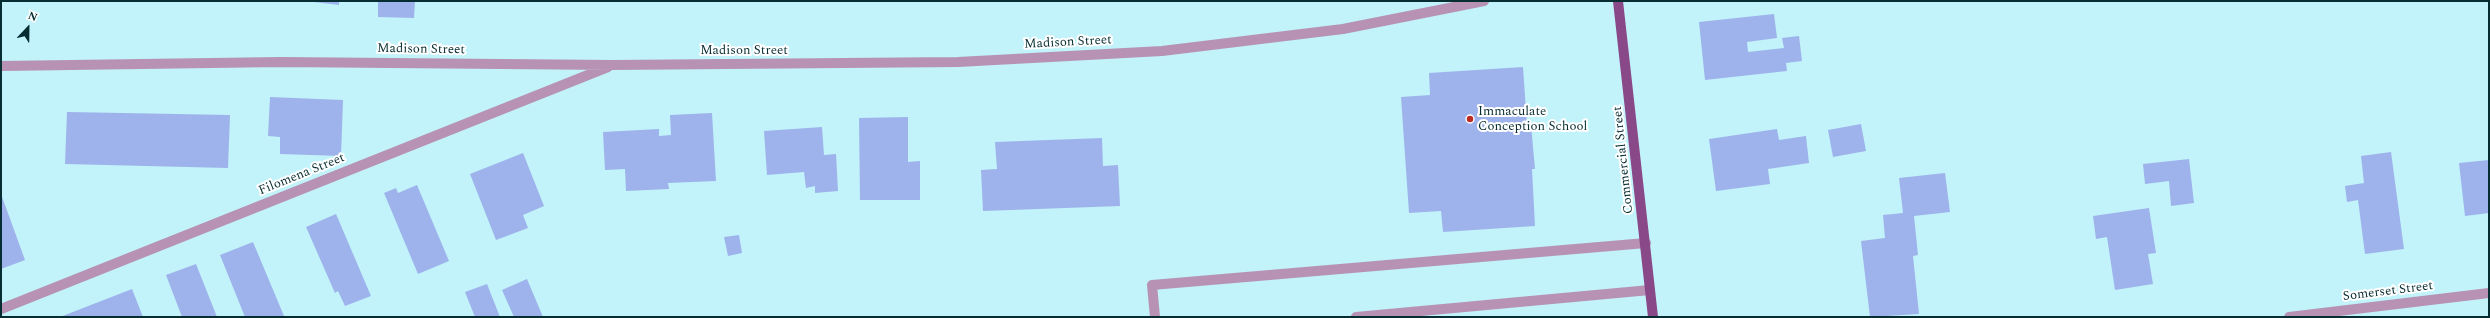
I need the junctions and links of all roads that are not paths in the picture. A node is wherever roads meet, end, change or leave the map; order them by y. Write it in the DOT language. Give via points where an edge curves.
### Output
graph roads {
  1 [pos="1484,1"];
  2 [pos="1618,1"];
  3 [pos="612,65"];
  4 [pos="1,66"];
  5 [pos="1646,243"];
  6 [pos="1650,290"];
  7 [pos="2489,293"];
  8 [pos="1,309"];
  9 [pos="1155,317"];
  10 [pos="1356,317"];
  11 [pos="1653,317"];
  12 [pos="2290,317"];
  1 -- 3 [label="street, Madison Street" via="1343,29 1162,51 958,62"];
  2 -- 5 [label="main road, Commercial Street"];
  3 -- 4 [label="street, Madison Street" via="281,62"];
  3 -- 8 [label="street, Filomena Street"];
  5 -- 6 [label="main road, Commercial Street"];
  5 -- 9 [label="street" via="1152,285"];
  6 -- 10 [label="street"];
  6 -- 11 [label="main road, Commercial Street"];
  7 -- 12 [label="street, Somerset Street"];
}
